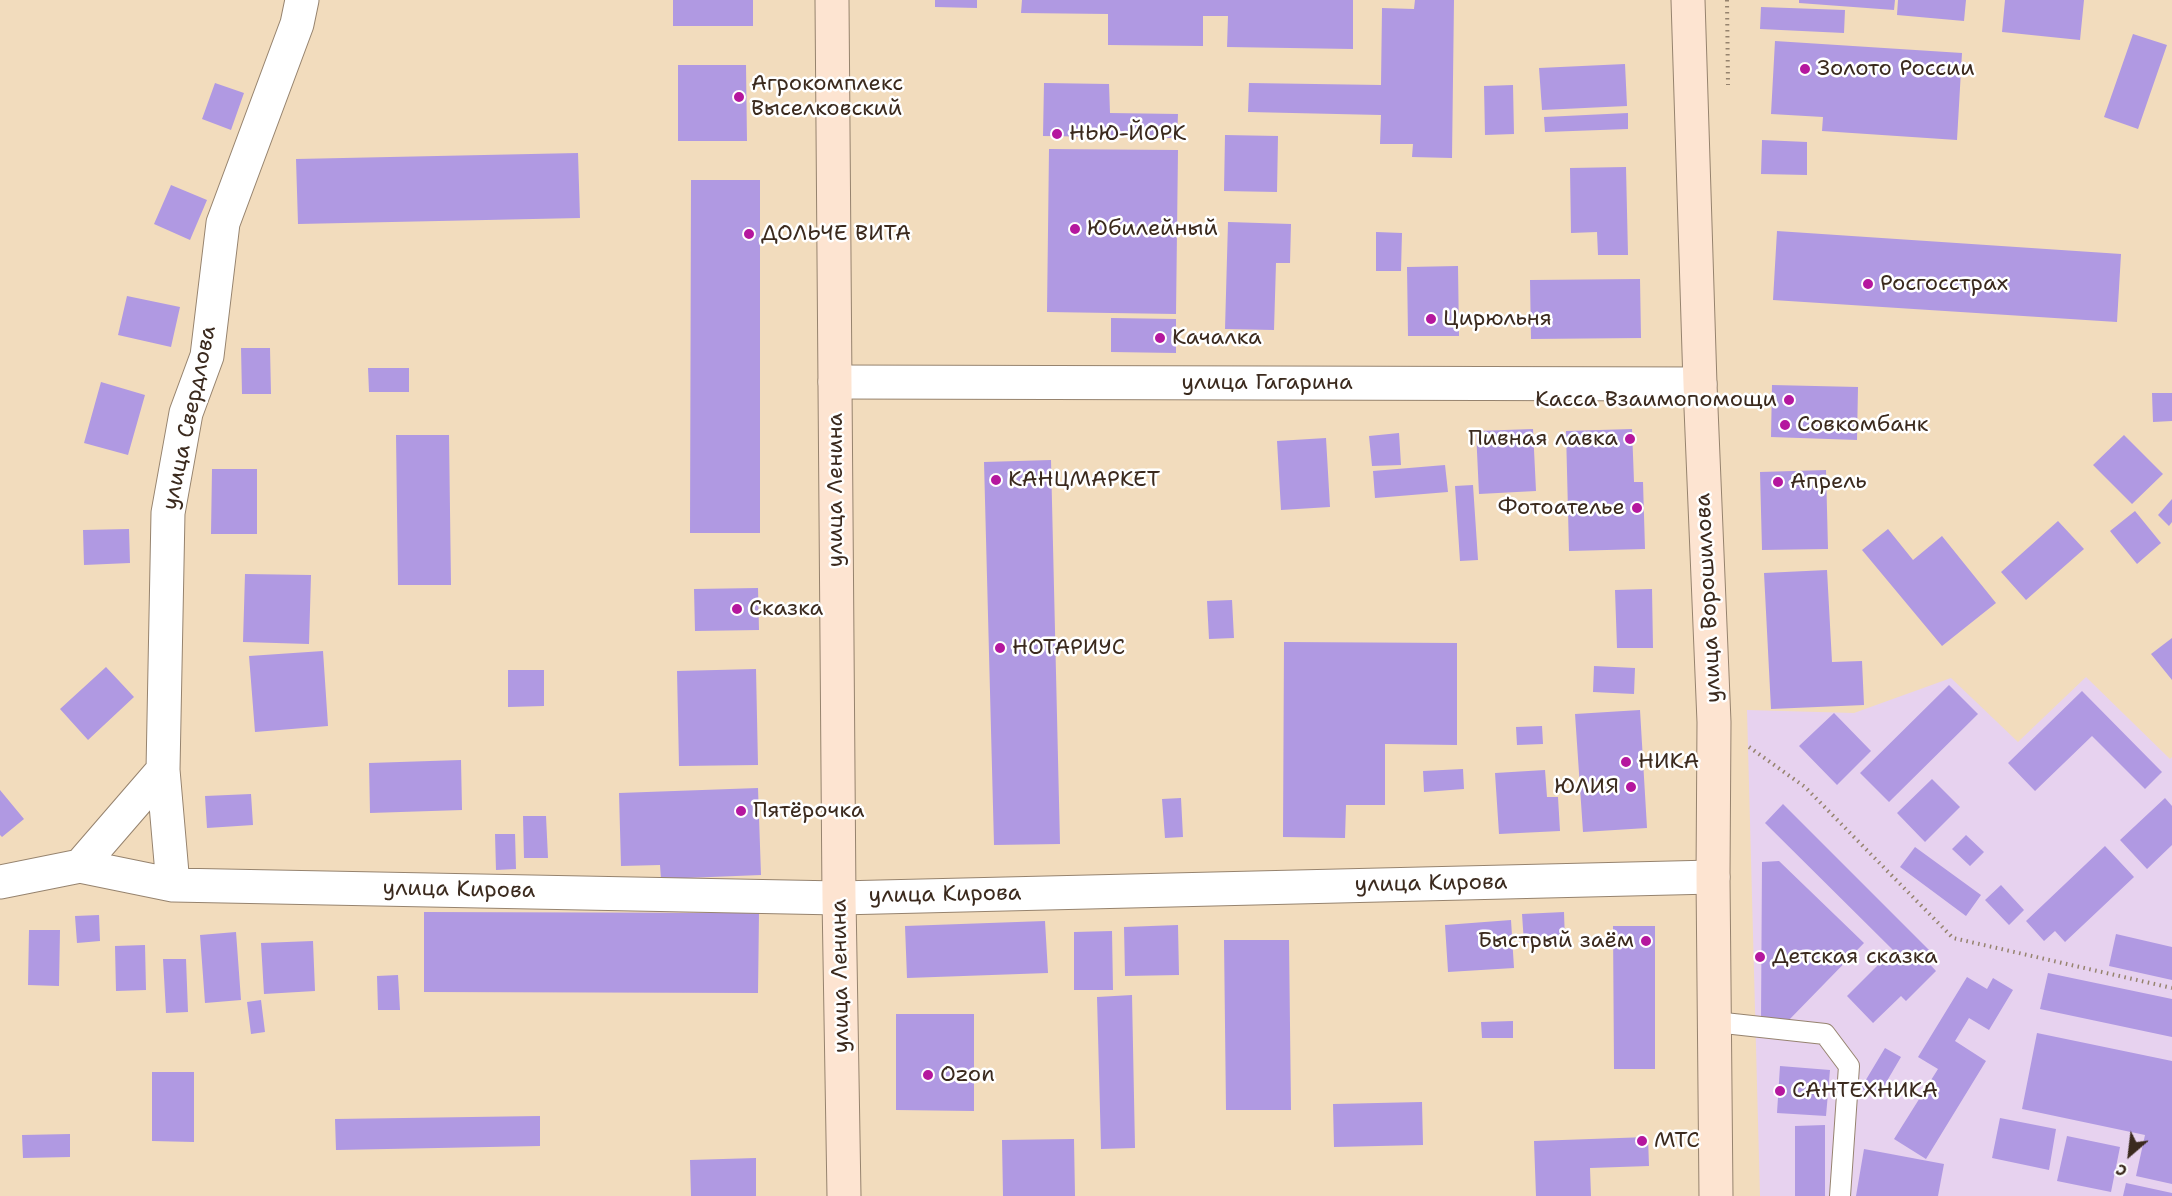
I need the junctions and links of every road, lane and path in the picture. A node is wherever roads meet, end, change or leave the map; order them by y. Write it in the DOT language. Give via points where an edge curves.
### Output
graph roads {
  1 [pos="302,0"];
  2 [pos="832,0"];
  3 [pos="1688,0"];
  4 [pos="835,382"];
  5 [pos="1700,384"];
  6 [pos="1714,722"];
  7 [pos="163,770"];
  8 [pos="80,866"];
  9 [pos="1713,877"];
  10 [pos="0,882"];
  11 [pos="173,885"];
  12 [pos="839,898"];
  13 [pos="2172,988"];
  14 [pos="1715,1022"];
  15 [pos="844,1196"];
  16 [pos="1716,1196"];
  17 [pos="1840,1196"];
  1 -- 7 [label="street, улица Свердлова" via="297,24 223,223 207,356 186,413 168,513"];
  2 -- 4 [label="main road, улица Ленина"];
  3 -- 5 [label="main road, улица Ворошилова"];
  4 -- 5 [label="street, улица Гагарина"];
  4 -- 12 [label="main road, улица Ленина"];
  5 -- 6 [label="main road, улица Ворошилова"];
  6 -- 9 [label="main road, улица Ворошилова"];
  6 -- 13 [label="path" via="1805,787 1953,939"];
  7 -- 8 [label="street"];
  7 -- 11 [label="street, улица Свердлова"];
  8 -- 10 [label="street, улица Кирова"];
  8 -- 11 [label="street, улица Кирова"];
  9 -- 12 [label="street, улица Кирова"];
  9 -- 14 [label="main road, улица Ворошилова"];
  11 -- 12 [label="street, улица Кирова"];
  12 -- 15 [label="main road, улица Ленина"];
  14 -- 16 [label="main road, улица Ворошилова"];
  14 -- 17 [label="lane" via="1825,1034 1849,1066"];
}
